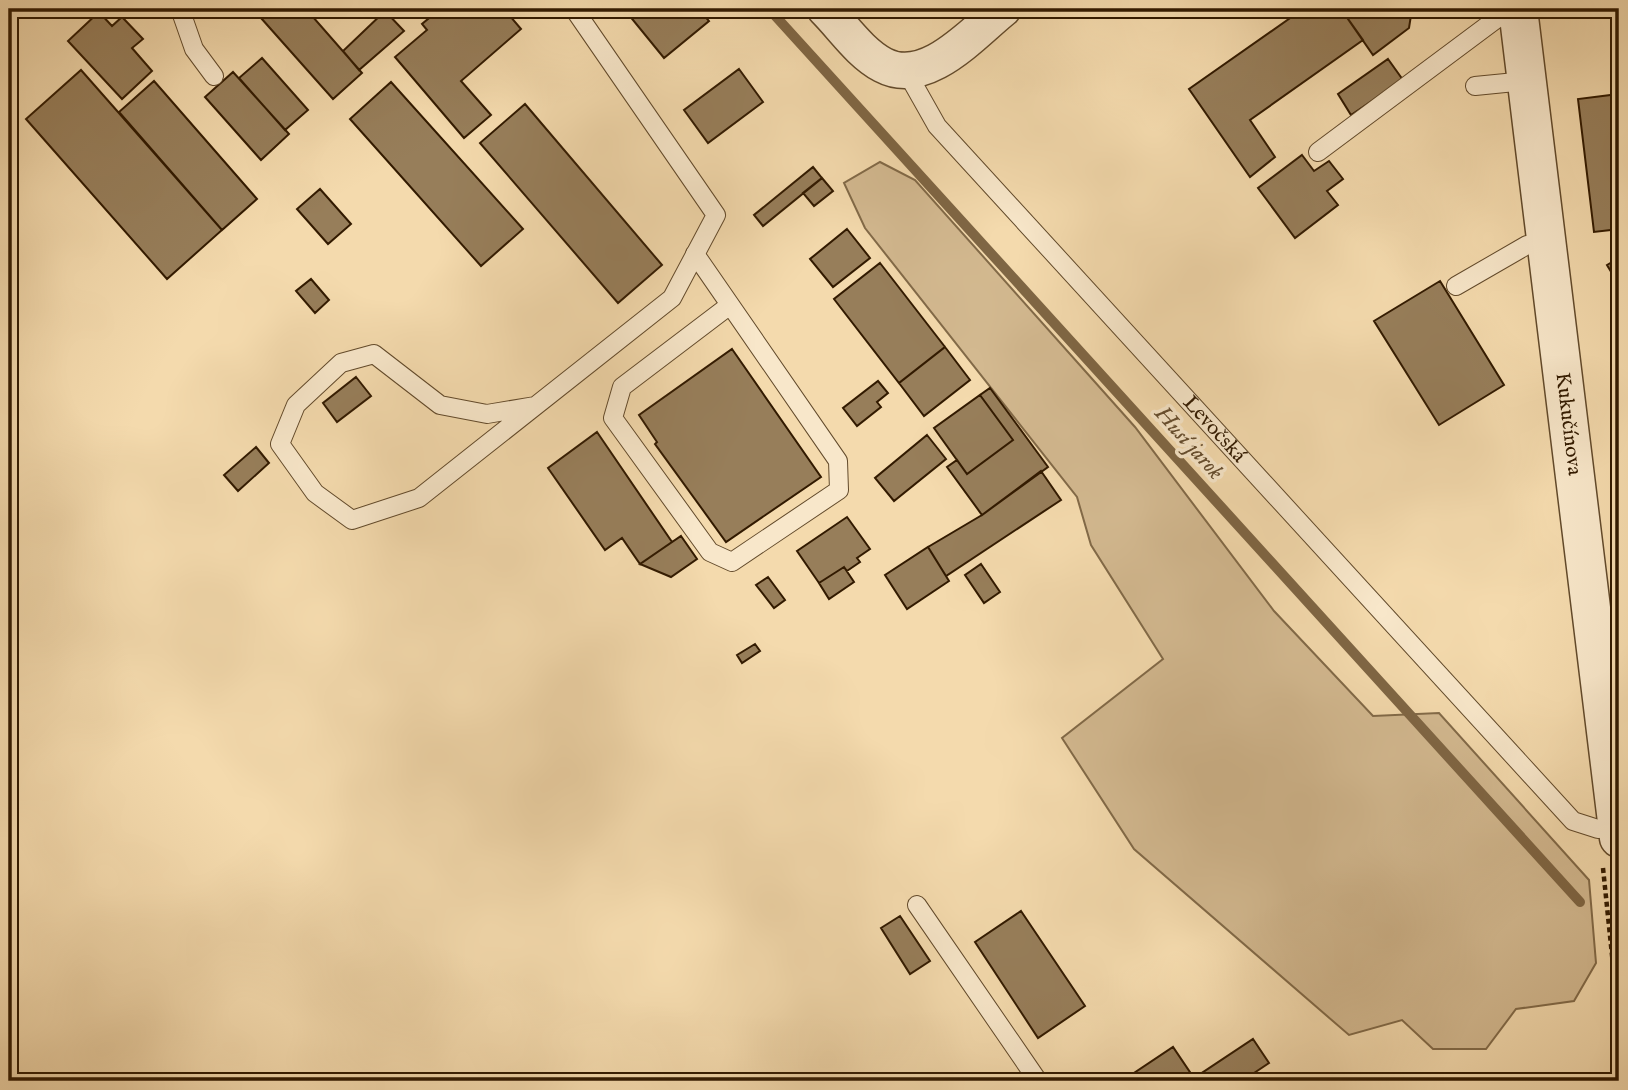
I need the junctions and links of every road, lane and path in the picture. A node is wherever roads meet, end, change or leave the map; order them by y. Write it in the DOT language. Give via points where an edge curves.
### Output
graph roads {
  1 [pos="180,9"];
  2 [pos="574,9"];
  3 [pos="825,9"];
  4 [pos="1003,9"];
  5 [pos="1518,11"];
  6 [pos="906,71"];
  7 [pos="214,76"];
  8 [pos="1526,81"];
  9 [pos="1475,86"];
  10 [pos="1318,152"];
  11 [pos="1548,243"];
  12 [pos="695,254"];
  13 [pos="1456,286"];
  14 [pos="730,305"];
  15 [pos="535,406"];
  16 [pos="1619,833"];
  17 [pos="1605,882"];
  18 [pos="917,905"];
  19 [pos="1619,1023"];
  20 [pos="1038,1081"];
  1 -- 7 [label="lane" via="194,49"];
  2 -- 12 [label="lane" via="716,215"];
  3 -- 6 [label="street" via="869,55 885,66"];
  4 -- 6 [label="street" via="935,62"];
  5 -- 8 [label="street, Kukučínova"];
  5 -- 10 [label="lane" via="1499,17"];
  6 -- 16 [label="lane, Levočská" via="937,126 1573,821"];
  8 -- 9 [label="lane"];
  8 -- 11 [label="street, Kukučínova"];
  11 -- 13 [label="lane" via="1527,245"];
  11 -- 16 [label="street, Kukučínova"];
  12 -- 14 [label="lane"];
  12 -- 15 [label="lane" via="672,298"];
  14 -- 14 [label="lane" via="838,461 839,490 732,562 710,552 613,418 622,387"];
  15 -- 15 [label="lane" via="419,498 352,520 315,493 280,444 296,405 341,363 374,354 440,405 487,414"];
  17 -- 19 [label="path"];
  18 -- 20 [label="lane"];
}
